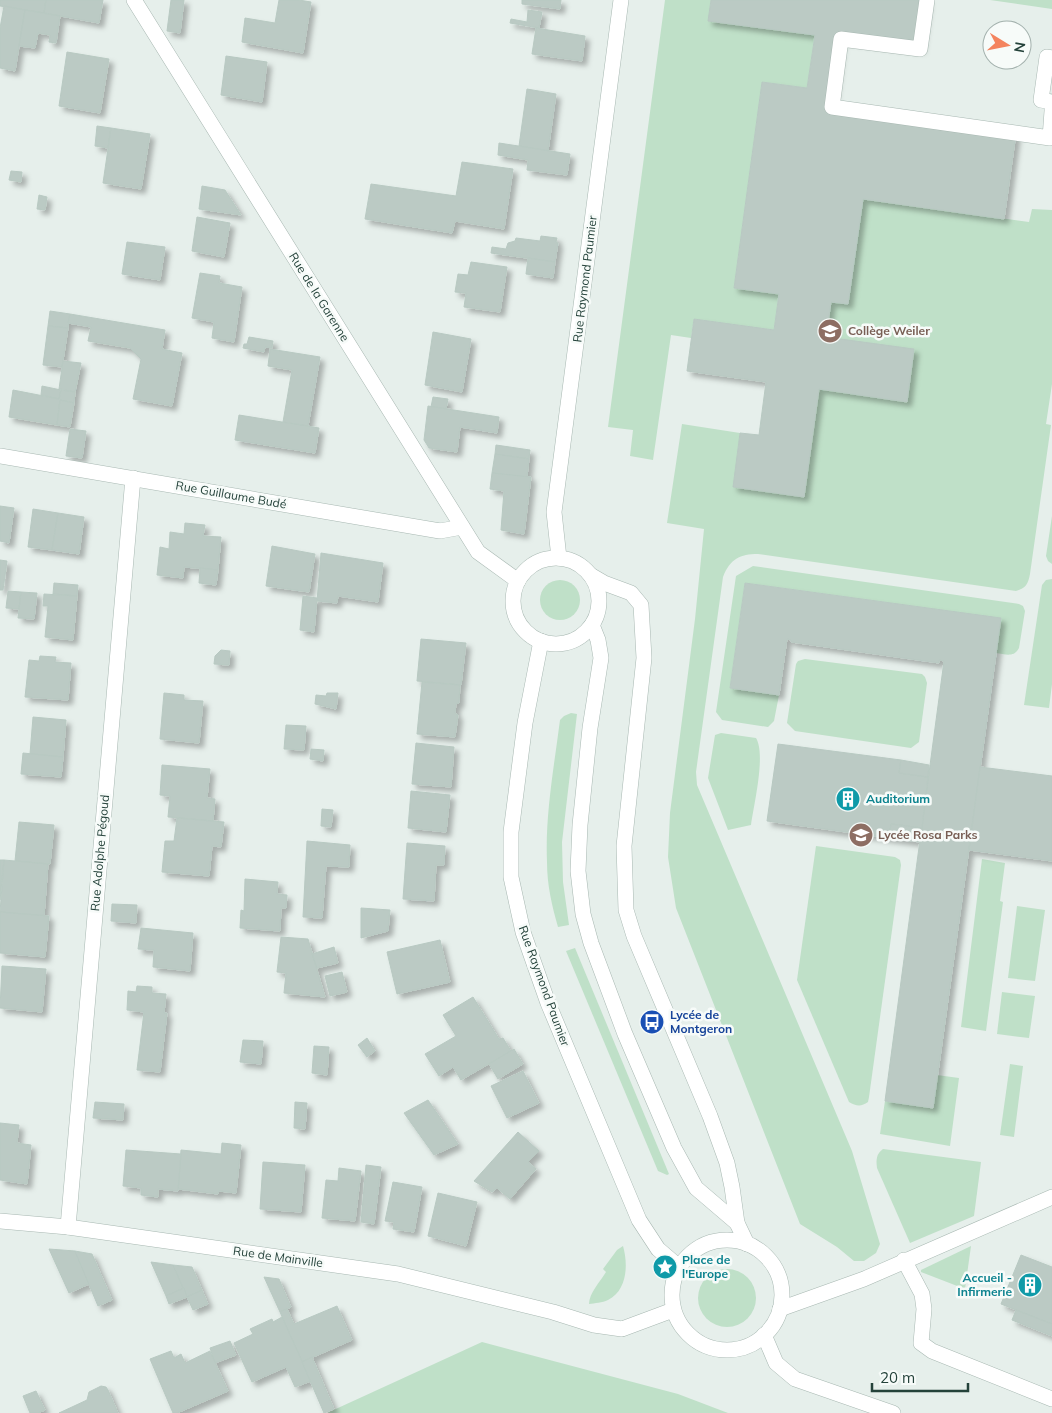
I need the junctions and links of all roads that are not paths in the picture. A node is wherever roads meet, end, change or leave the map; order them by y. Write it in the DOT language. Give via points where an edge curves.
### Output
graph roads {
  1 [pos="134,0"];
  2 [pos="621,0"];
  3 [pos="927,0"];
  4 [pos="1052,58"];
  5 [pos="1052,102"];
  6 [pos="1052,112"];
  7 [pos="0,456"];
  8 [pos="133,478"];
  9 [pos="462,527"];
  10 [pos="559,558"];
  11 [pos="592,576"];
  12 [pos="518,581"];
  13 [pos="592,625"];
  14 [pos="541,641"];
  15 [pos="1052,1197"];
  16 [pos="0,1221"];
  17 [pos="737,1223"];
  18 [pos="68,1227"];
  19 [pos="748,1244"];
  20 [pos="904,1260"];
  21 [pos="679,1267"];
  22 [pos="780,1309"];
  23 [pos="673,1310"];
  24 [pos="764,1336"];
  25 [pos="1052,1399"];
  26 [pos="893,1413"];
  1 -- 9 [label="street, Rue de la Garenne"];
  2 -- 10 [label="street, Rue Raymond Paumier" via="554,512"];
  3 -- 6 [label="street" via="920,49 841,39 832,107 1050,138"];
  4 -- 5 [label="street" via="1047,57 1041,100"];
  7 -- 8 [label="street, Rue Guillaume Budé"];
  8 -- 9 [label="street, Rue Guillaume Budé" via="440,531"];
  8 -- 18 [label="street, Rue Adolphe Pégoud"];
  9 -- 12 [label="street, Rue de la Garenne" via="478,552"];
  10 -- 11 [label="street" via="580,564"];
  10 -- 12 [label="street" via="535,563"];
  11 -- 13 [label="street" via="599,596"];
  11 -- 17 [label="street" via="631,593 641,605 644,658 624,846 626,910 727,1163"];
  12 -- 14 [label="street" via="513,594 515,613 532,637"];
  13 -- 14 [label="street" via="582,636 563,644"];
  13 -- 17 [label="street" via="601,658 590,728 578,871 591,943 625,1034 674,1148 696,1188"];
  14 -- 21 [label="street, Rue Raymond Paumier" via="524,723 511,832 511,877 523,932 548,1003 639,1220 658,1249"];
  15 -- 20 [label="street"];
  16 -- 18 [label="street, Rue de Mainville"];
  17 -- 19 [label="street"];
  18 -- 23 [label="street, Rue de Mainville" via="398,1274 594,1325 622,1329"];
  19 -- 21 [label="street" via="717,1241 702,1246"];
  19 -- 22 [label="street" via="772,1264 779,1278 782,1293"];
  20 -- 22 [label="street" via="864,1279"];
  20 -- 25 [label="street" via="922,1294 921,1343 932,1351"];
  21 -- 23 [label="street" via="672,1288"];
  22 -- 24 [label="street"];
  23 -- 24 [label="street" via="687,1334 712,1349 740,1349"];
  24 -- 26 [label="street" via="776,1363 795,1379"];
}
